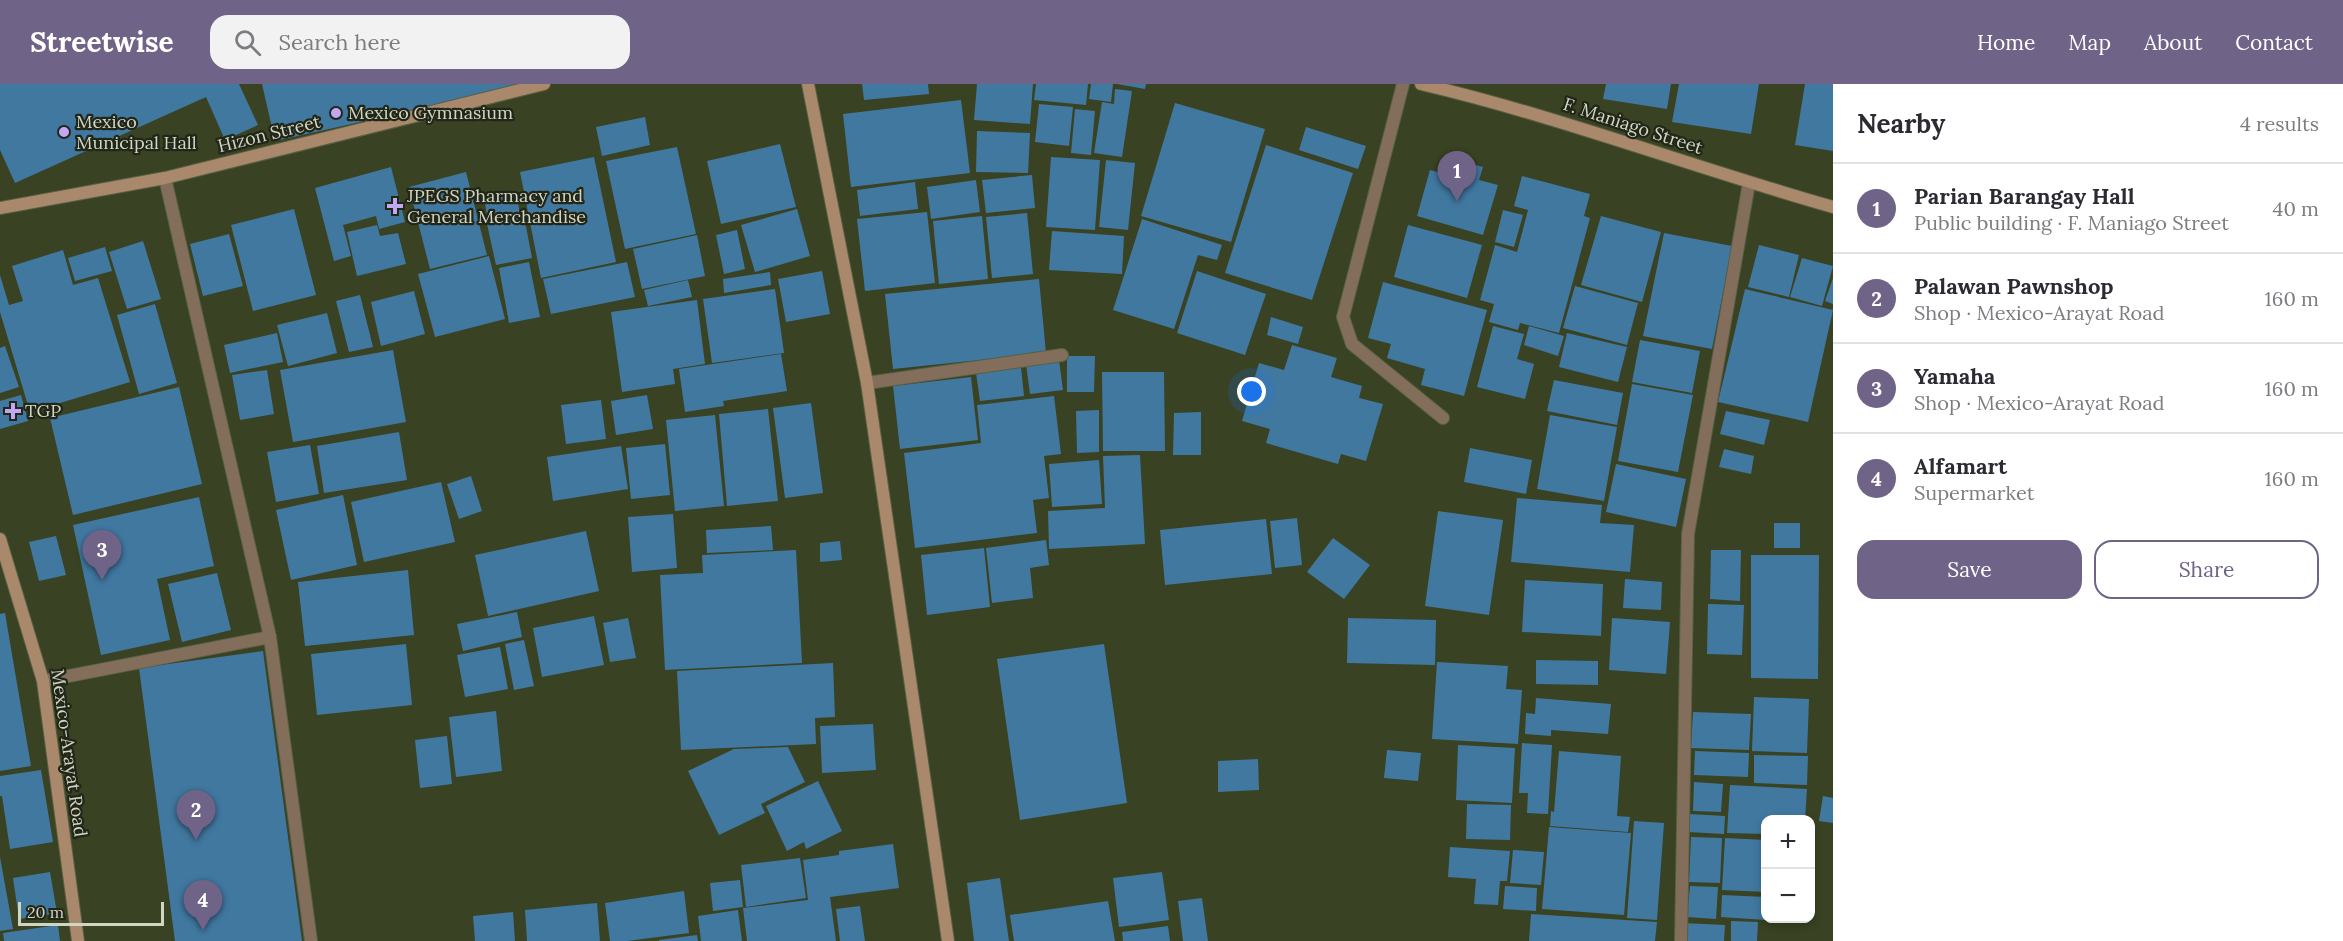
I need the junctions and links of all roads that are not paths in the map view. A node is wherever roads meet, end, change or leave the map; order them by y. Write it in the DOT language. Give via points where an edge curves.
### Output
graph roads {
  1 [pos="544,84"];
  2 [pos="808,84"];
  3 [pos="1403,84"];
  4 [pos="1421,84"];
  5 [pos="1456,88"];
  6 [pos="165,178"];
  7 [pos="1749,183"];
  8 [pos="1833,207"];
  9 [pos="0,208"];
  10 [pos="1062,355"];
  11 [pos="867,382"];
  12 [pos="1443,418"];
  13 [pos="0,539"];
  14 [pos="270,637"];
  15 [pos="43,681"];
  16 [pos="78,941"];
  17 [pos="311,941"];
  18 [pos="948,941"];
  19 [pos="1681,941"];
  1 -- 6 [label="main road, Hizon Street"];
  2 -- 11 [label="main road"];
  3 -- 12 [label="street" via="1343,316 1352,344"];
  4 -- 5 [label="main road, F. Maniago Street"];
  5 -- 7 [label="main road, F. Maniago Street"];
  6 -- 9 [label="main road, Hizon Street"];
  6 -- 14 [label="street"];
  7 -- 8 [label="main road, F. Maniago Street"];
  7 -- 19 [label="street" via="1688,534"];
  10 -- 11 [label="street"];
  11 -- 18 [label="main road"];
  13 -- 15 [label="main road, Mexico-Arayat Road"];
  14 -- 15 [label="street"];
  14 -- 17 [label="street"];
  15 -- 16 [label="main road, Mexico-Arayat Road"];
}
